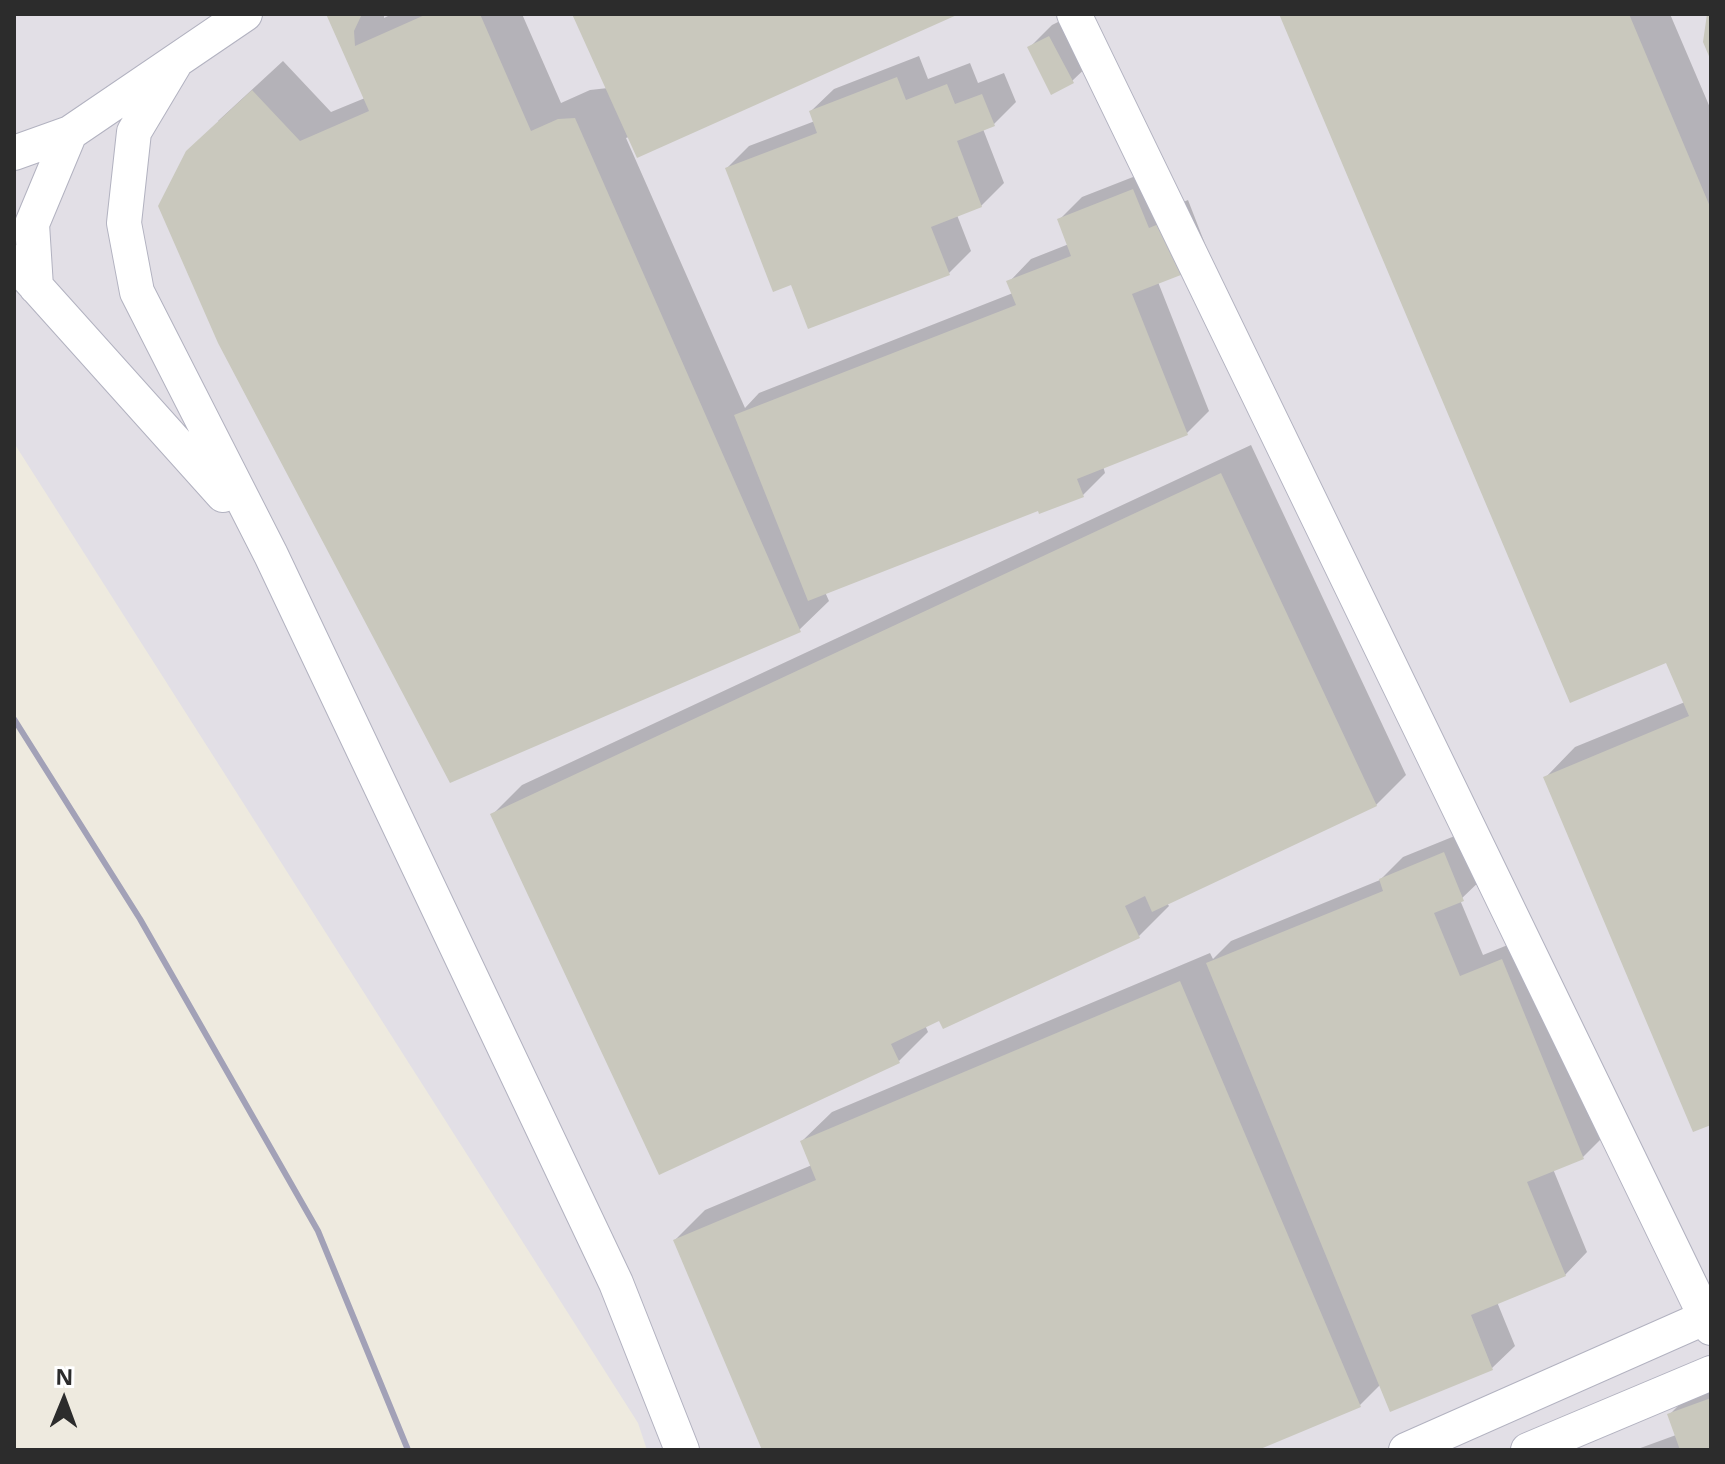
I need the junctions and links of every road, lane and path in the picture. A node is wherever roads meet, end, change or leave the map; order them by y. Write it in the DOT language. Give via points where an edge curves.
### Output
graph roads {
  1 [pos="245,14"];
  2 [pos="1074,14"];
  3 [pos="174,65"];
  4 [pos="70,133"];
  5 [pos="14,153"];
  6 [pos="25,275"];
  7 [pos="271,555"];
  8 [pos="1710,1320"];
  9 [pos="1711,1373"];
  10 [pos="682,1450"];
  11 [pos="1406,1450"];
  12 [pos="1528,1450"];
  1 -- 3 [label="street"];
  2 -- 8 [label="street"];
  3 -- 4 [label="street"];
  3 -- 7 [label="street" via="134,132 124,223 137,292"];
  4 -- 5 [label="street"];
  4 -- 6 [label="street" via="32,224"];
  6 -- 7 [label="street" via="197,463"];
  7 -- 10 [label="street" via="616,1283"];
  8 -- 11 [label="street"];
  9 -- 12 [label="street"];
}
